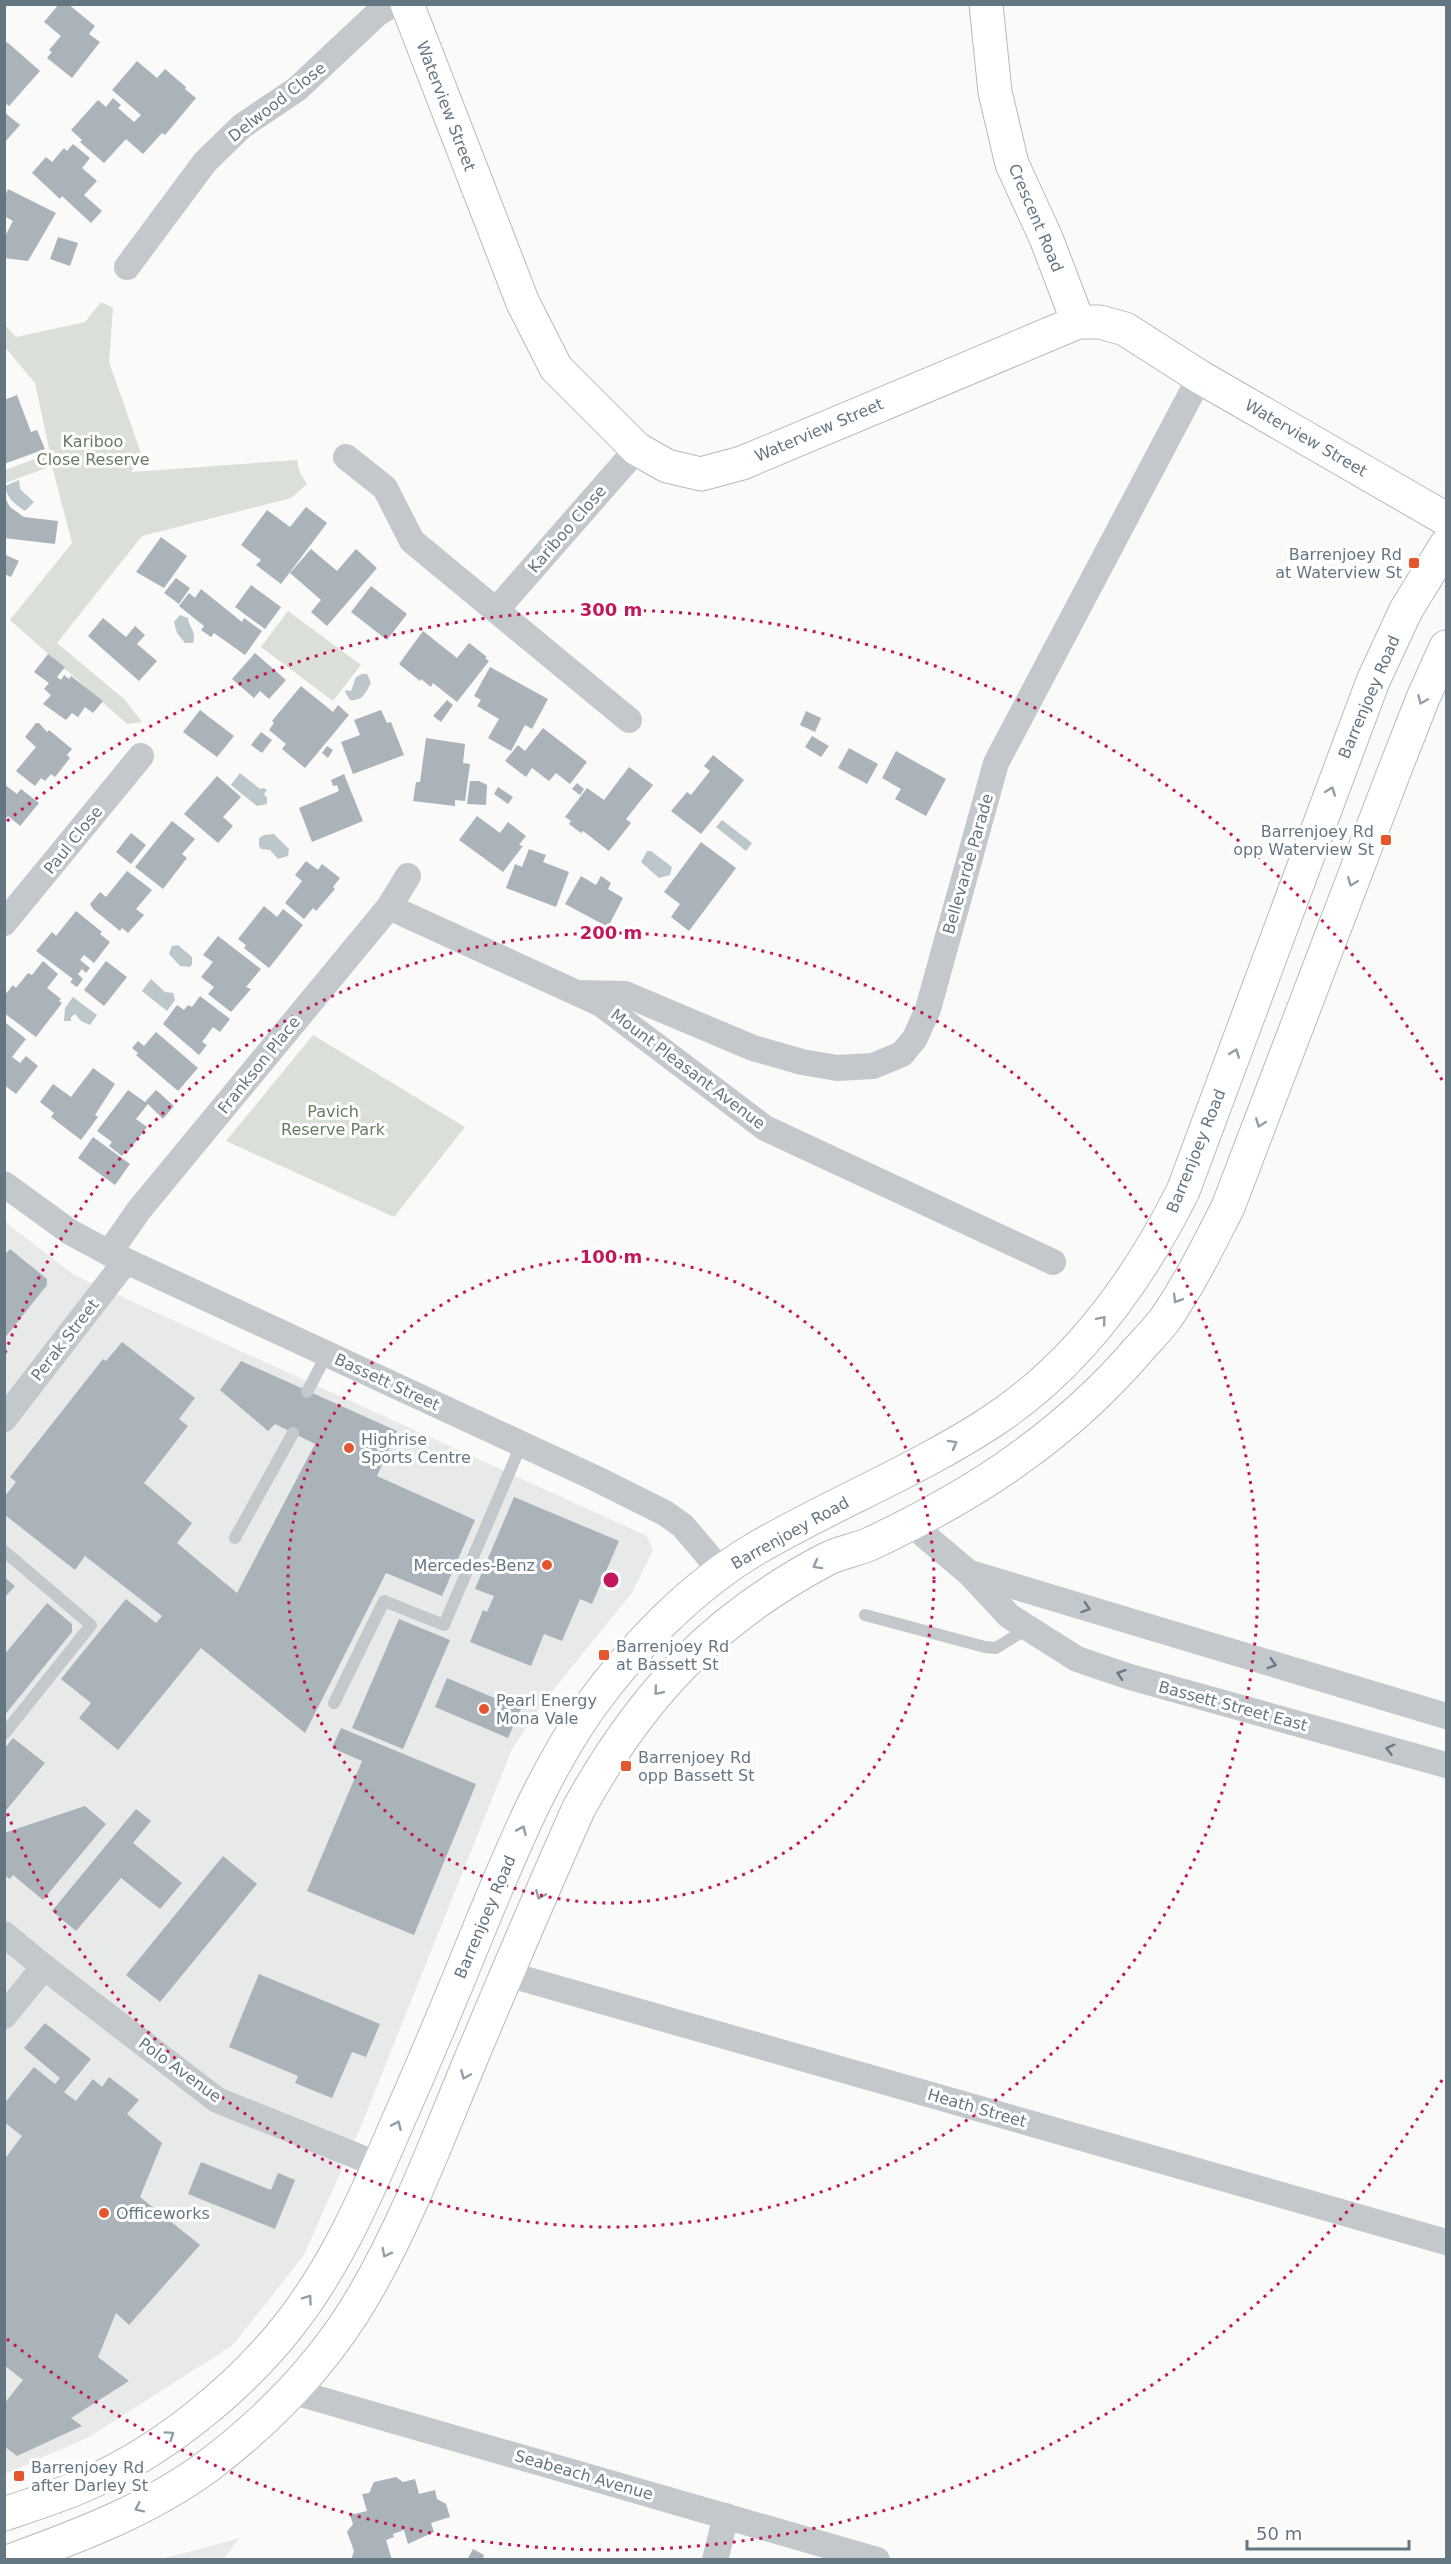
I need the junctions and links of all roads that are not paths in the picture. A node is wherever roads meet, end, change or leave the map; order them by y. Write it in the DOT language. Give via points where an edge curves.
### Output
graph roads {
  1 [pos="393,4"];
  2 [pos="407,4"];
  3 [pos="986,4"];
  4 [pos="127,267"];
  5 [pos="1078,322"];
  6 [pos="1200,377"];
  7 [pos="637,449"];
  8 [pos="346,458"];
  9 [pos="1446,519"];
  10 [pos="1446,544"];
  11 [pos="497,609"];
  12 [pos="1446,647"];
  13 [pos="628,720"];
  14 [pos="141,756"];
  15 [pos="408,876"];
  16 [pos="389,907"];
  17 [pos="4,923"];
  18 [pos="578,993"];
  19 [pos="4,1184"];
  20 [pos="118,1257"];
  21 [pos="1053,1262"];
  22 [pos="327,1354"];
  23 [pos="307,1392"];
  24 [pos="4,1419"];
  25 [pos="293,1433"];
  26 [pos="521,1445"];
  27 [pos="902,1472"];
  28 [pos="915,1520"];
  29 [pos="235,1538"];
  30 [pos="4,1551"];
  31 [pos="722,1572"];
  32 [pos="969,1573"];
  33 [pos="1049,1596"];
  34 [pos="746,1607"];
  35 [pos="865,1615"];
  36 [pos="1026,1629"];
  37 [pos="334,1703"];
  38 [pos="1446,1716"];
  39 [pos="4,1734"];
  40 [pos="1446,1765"];
  41 [pos="4,1934"];
  42 [pos="44,1967"];
  43 [pos="507,1974"];
  44 [pos="4,2016"];
  45 [pos="379,2165"];
  46 [pos="1446,2242"];
  47 [pos="291,2391"];
  48 [pos="4,2514"];
  49 [pos="726,2516"];
  50 [pos="13,2559"];
  51 [pos="715,2559"];
  52 [pos="877,2559"];
  1 -- 4 [label="street, Delwood Close" via="297,89 242,126 205,162"];
  2 -- 7 [label="main road, Waterview Street" via="523,303 556,368"];
  3 -- 5 [label="main road, Crescent Road" via="995,92 1012,164"];
  5 -- 6 [label="main road, Waterview Street" via="1100,322 1125,329"];
  5 -- 7 [label="main road, Waterview Street" via="732,465 701,474 667,466"];
  6 -- 9 [label="main road, Waterview Street"];
  6 -- 18 [label="street, Bellevarde Parade" via="996,764 928,1009 915,1038 902,1054 873,1066 837,1068 802,1062 753,1048 625,994"];
  7 -- 11 [label="street, Kariboo Close"];
  8 -- 11 [label="street" via="385,488 412,541"];
  27 -- 10 [label="main road, Barrenjoey Road, one-way" via="991,1422 1045,1380 1121,1298 1161,1235 1183,1191 1373,681 1406,610"];
  11 -- 13 [label="street"];
  12 -- 28 [label="main road, one-way" via="1394,772 1228,1207 1165,1319 1114,1379 1073,1417 1017,1460"];
  14 -- 17 [label="street, Paul Close"];
  15 -- 16 [label="street, Frankson Place"];
  16 -- 18 [label="street, Mount Pleasant Avenue"];
  16 -- 20 [label="street, Frankson Place" via="139,1210"];
  18 -- 21 [label="street, Mount Pleasant Avenue" via="601,1004 765,1128"];
  19 -- 20 [label="street, Bassett Street" via="70,1232"];
  20 -- 22 [label="street, Bassett Street"];
  20 -- 24 [label="street, Perak Street"];
  22 -- 23 [label="lane"];
  22 -- 26 [label="street, Bassett Street"];
  25 -- 29 [label="lane"];
  26 -- 31 [label="street, Bassett Street" via="665,1513 692,1535"];
  26 -- 37 [label="lane" via="444,1625 384,1601"];
  27 -- 28 [label="main road, Bassett Street East"];
  27 -- 31 [label="main road, Barrenjoey Road" via="752,1551"];
  28 -- 32 [label="street, Bassett Street East" via="924,1535"];
  28 -- 34 [label="main road, one-way" via="871,1543 828,1558"];
  30 -- 39 [label="lane" via="91,1625"];
  31 -- 34 [label="main road, Bassett Street"];
  45 -- 31 [label="main road, Barrenjoey Road, one-way" via="549,1771 590,1707 646,1638"];
  32 -- 33 [label="street, Bassett Street East"];
  32 -- 36 [label="street, Bassett Street East"];
  33 -- 36 [label="street"];
  33 -- 38 [label="street, Bassett Street East, one-way"];
  34 -- 43 [label="main road, one-way" via="663,1684 604,1762 579,1808"];
  35 -- 36 [label="lane" via="984,1647 996,1648"];
  40 -- 36 [label="street, Bassett Street East, one-way" via="1130,1677 1077,1659"];
  41 -- 42 [label="street, Polo Avenue"];
  42 -- 44 [label="street"];
  42 -- 45 [label="street, Polo Avenue" via="217,2100"];
  43 -- 46 [label="street, Heath Street"];
  43 -- 47 [label="main road, one-way" via="433,2152 372,2280 341,2330"];
  48 -- 45 [label="main road, Barrenjoey Road, one-way" via="93,2482 171,2436 226,2392 285,2330 312,2294"];
  47 -- 49 [label="street, Seabeach Avenue"];
  47 -- 50 [label="main road, one-way" via="269,2415 207,2466 145,2506 72,2539"];
  49 -- 51 [label="street"];
  49 -- 52 [label="street, Seabeach Avenue"];
}
